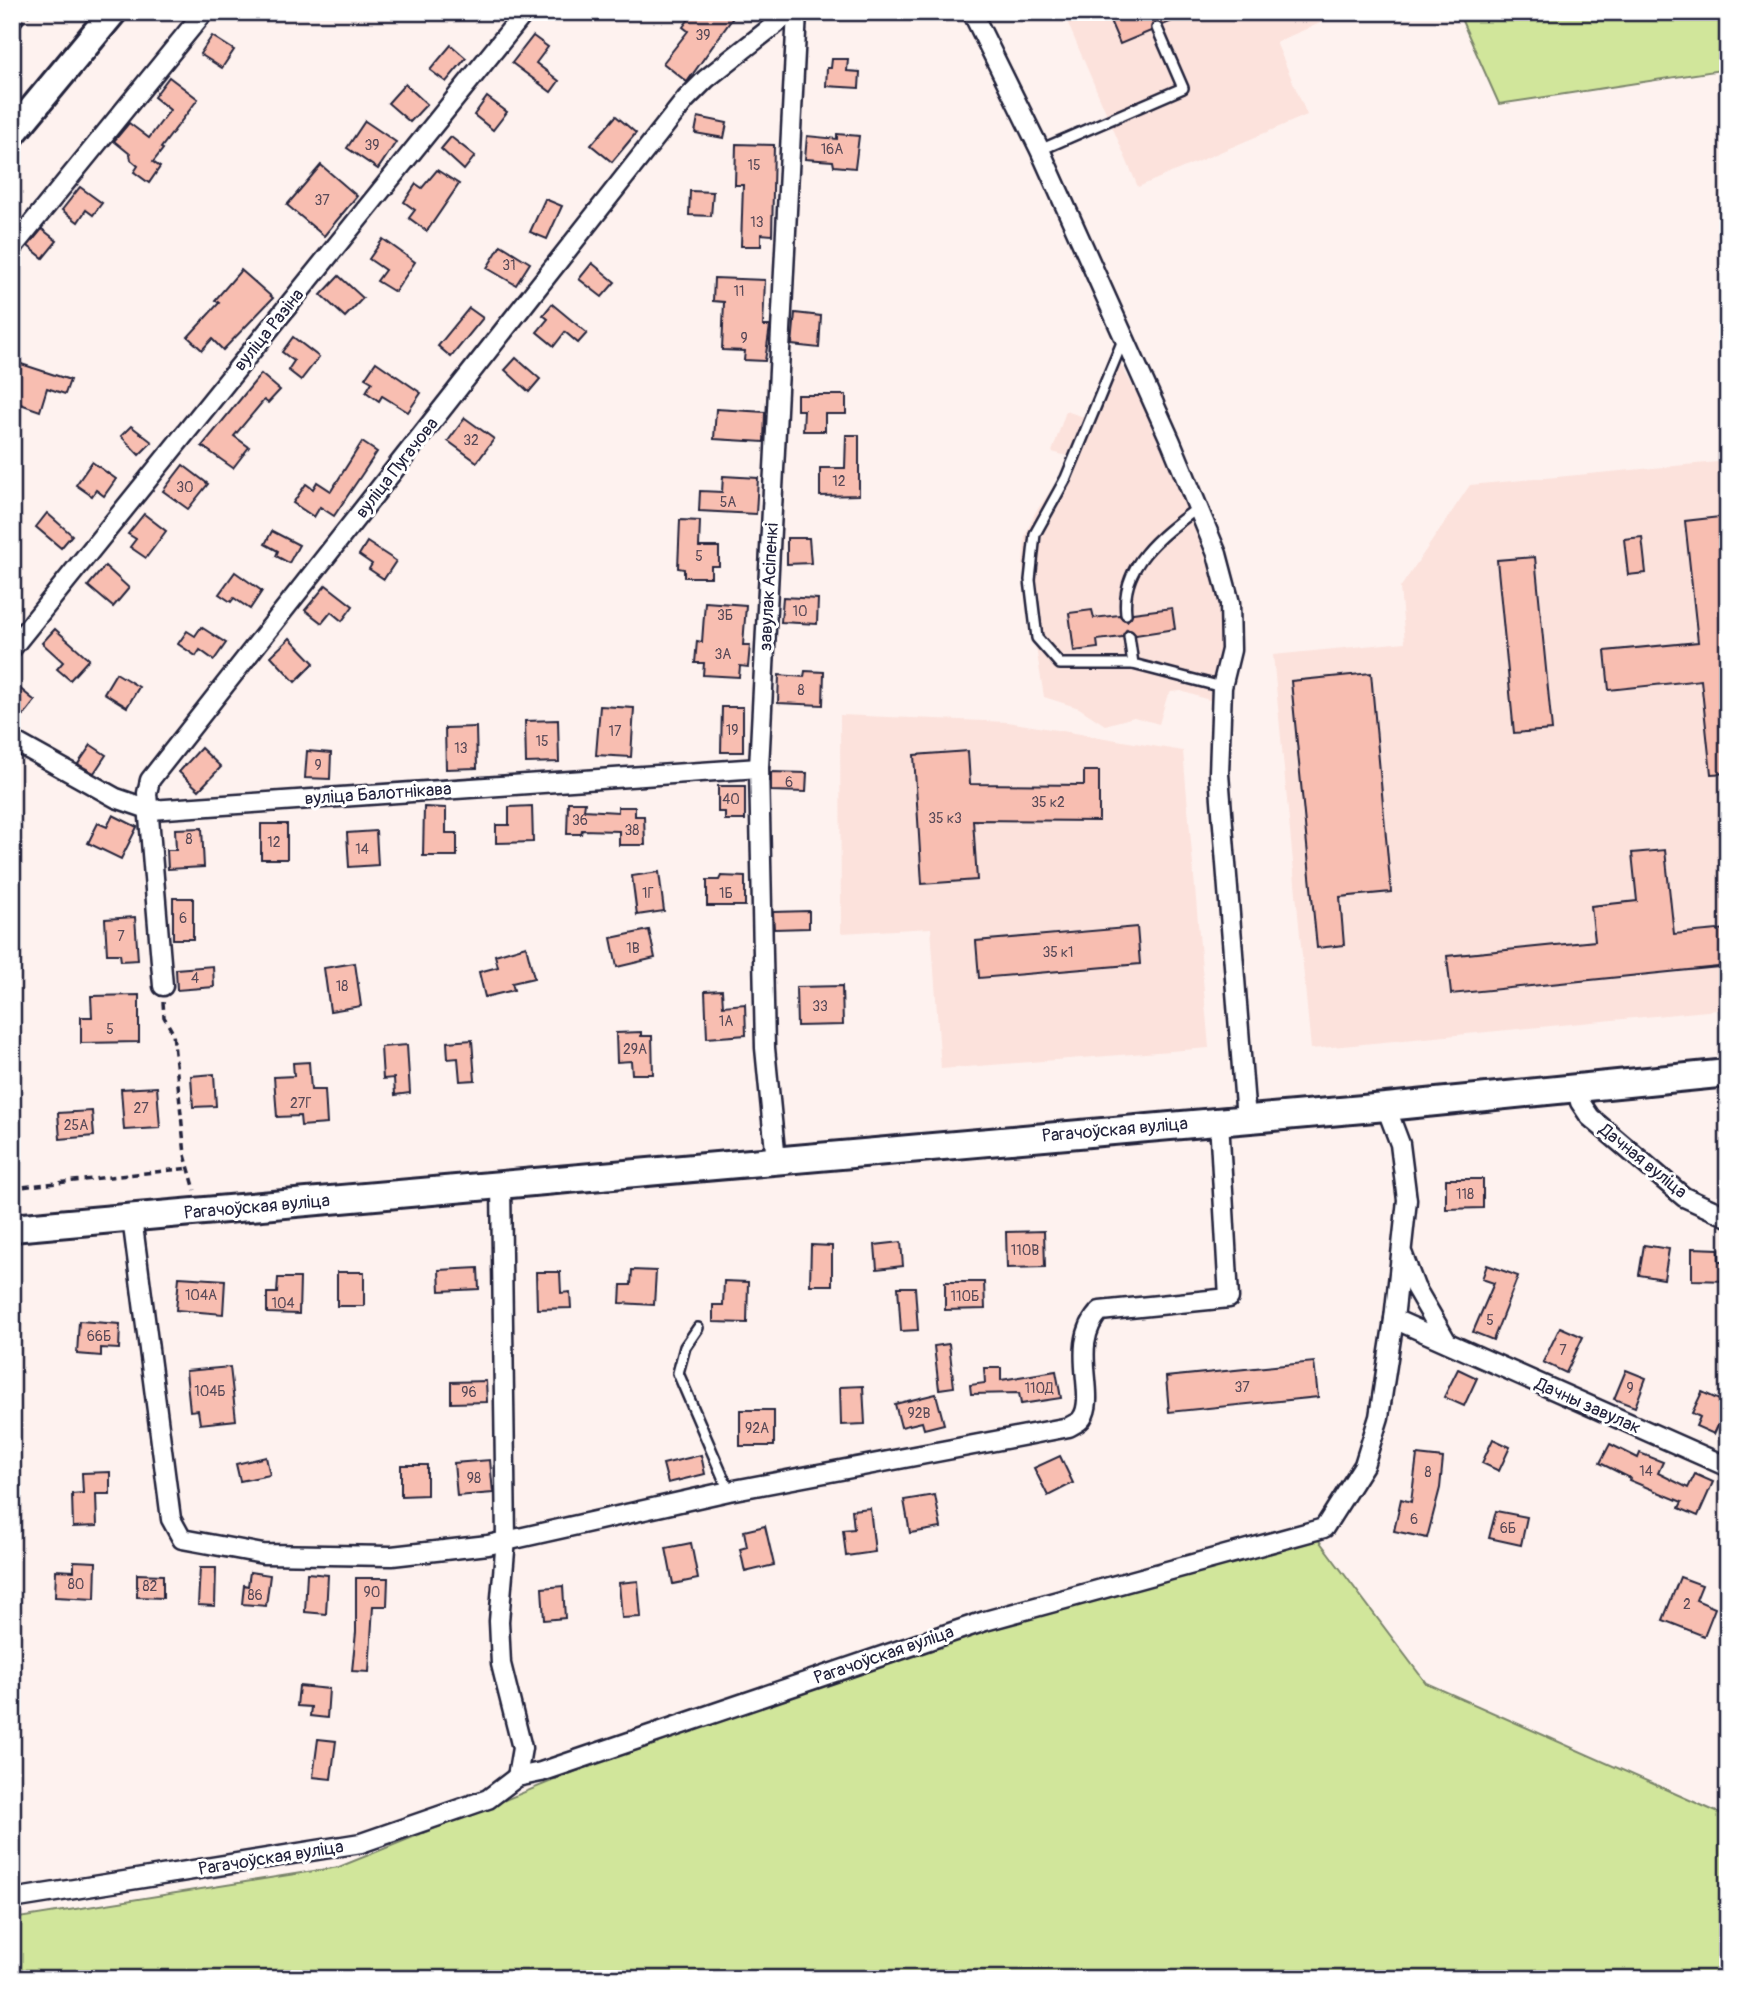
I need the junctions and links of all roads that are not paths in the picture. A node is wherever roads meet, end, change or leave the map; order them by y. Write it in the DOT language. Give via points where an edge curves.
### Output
graph roads {
  1 [pos="113,12"];
  2 [pos="205,12"];
  3 [pos="525,12"];
  4 [pos="791,12"];
  5 [pos="797,12"];
  6 [pos="971,12"];
  7 [pos="1157,28"];
  8 [pos="16,122"];
  9 [pos="1040,150"];
  10 [pos="12,248"];
  11 [pos="1124,339"];
  12 [pos="1199,507"];
  13 [pos="1126,614"];
  14 [pos="1129,636"];
  15 [pos="12,649"];
  16 [pos="1133,664"];
  17 [pos="1222,687"];
  18 [pos="12,740"];
  19 [pos="759,768"];
  20 [pos="150,810"];
  21 [pos="163,986"];
  22 [pos="1728,1073"];
  23 [pos="1576,1087"];
  24 [pos="1386,1107"];
  25 [pos="1246,1119"];
  26 [pos="1219,1120"];
  27 [pos="776,1161"];
  28 [pos="501,1185"];
  29 [pos="1728,1217"];
  30 [pos="132,1218"];
  31 [pos="12,1228"];
  32 [pos="1402,1252"];
  33 [pos="1394,1319"];
  34 [pos="698,1328"];
  35 [pos="1449,1343"];
  36 [pos="1728,1467"];
  37 [pos="729,1491"];
  38 [pos="506,1539"];
  39 [pos="517,1777"];
  40 [pos="12,1899"];
  1 -- 8 [label="main road"];
  2 -- 10 [label="street"];
  3 -- 15 [label="street, вуліца Разіна"];
  4 -- 20 [label="street, вуліца Пугачова" via="686,99 150,780"];
  5 -- 19 [label="street, завулак Асіпенкі"];
  6 -- 9 [label="street"];
  7 -- 9 [label="lane" via="1183,88"];
  9 -- 11 [label="street"];
  11 -- 12 [label="street"];
  11 -- 16 [label="lane" via="1066,478 1035,534 1030,580 1037,638 1060,664"];
  12 -- 13 [label="lane" via="1134,565"];
  12 -- 17 [label="street" via="1230,603 1231,650"];
  14 -- 16 [label="lane"];
  16 -- 17 [label="lane"];
  17 -- 25 [label="street" via="1219,774"];
  18 -- 20 [label="street, вуліца Балотнікава" via="116,798"];
  19 -- 20 [label="street, вуліца Балотнікава"];
  19 -- 27 [label="street, завулак Асіпенкі" via="765,1048"];
  20 -- 21 [label="street, вуліца Пугачова"];
  22 -- 23 [label="main road, Рагачоўская вуліца"];
  23 -- 24 [label="main road, Рагачоўская вуліца"];
  23 -- 29 [label="street, Дачная вуліца" via="1590,1117 1684,1197"];
  24 -- 25 [label="main road, Рагачоўская вуліца"];
  24 -- 32 [label="street" via="1400,1144 1407,1200"];
  25 -- 26 [label="main road, Рагачоўская вуліца"];
  26 -- 27 [label="main road, Рагачоўская вуліца"];
  26 -- 37 [label="street" via="1229,1297 1100,1311 1089,1322 1086,1336 1082,1418 1069,1427"];
  27 -- 28 [label="main road, Рагачоўская вуліца"];
  28 -- 30 [label="main road, Рагачоўская вуліца"];
  28 -- 38 [label="street"];
  30 -- 31 [label="main road, Рагачоўская вуліца"];
  30 -- 38 [label="street" via="171,1519 182,1539 262,1554 392,1556"];
  32 -- 33 [label="street"];
  32 -- 35 [label="street" via="1415,1287"];
  33 -- 35 [label="street, Дачны завулак"];
  33 -- 39 [label="street, Рагачоўская вуліца" via="1379,1417 1364,1465 1324,1528 985,1621"];
  34 -- 37 [label="lane" via="685,1347 678,1373"];
  35 -- 36 [label="street, Дачны завулак"];
  37 -- 38 [label="street"];
  38 -- 39 [label="street" via="499,1621 501,1664 522,1748"];
  39 -- 40 [label="street, Рагачоўская вуліца" via="488,1799 360,1843"];
}
